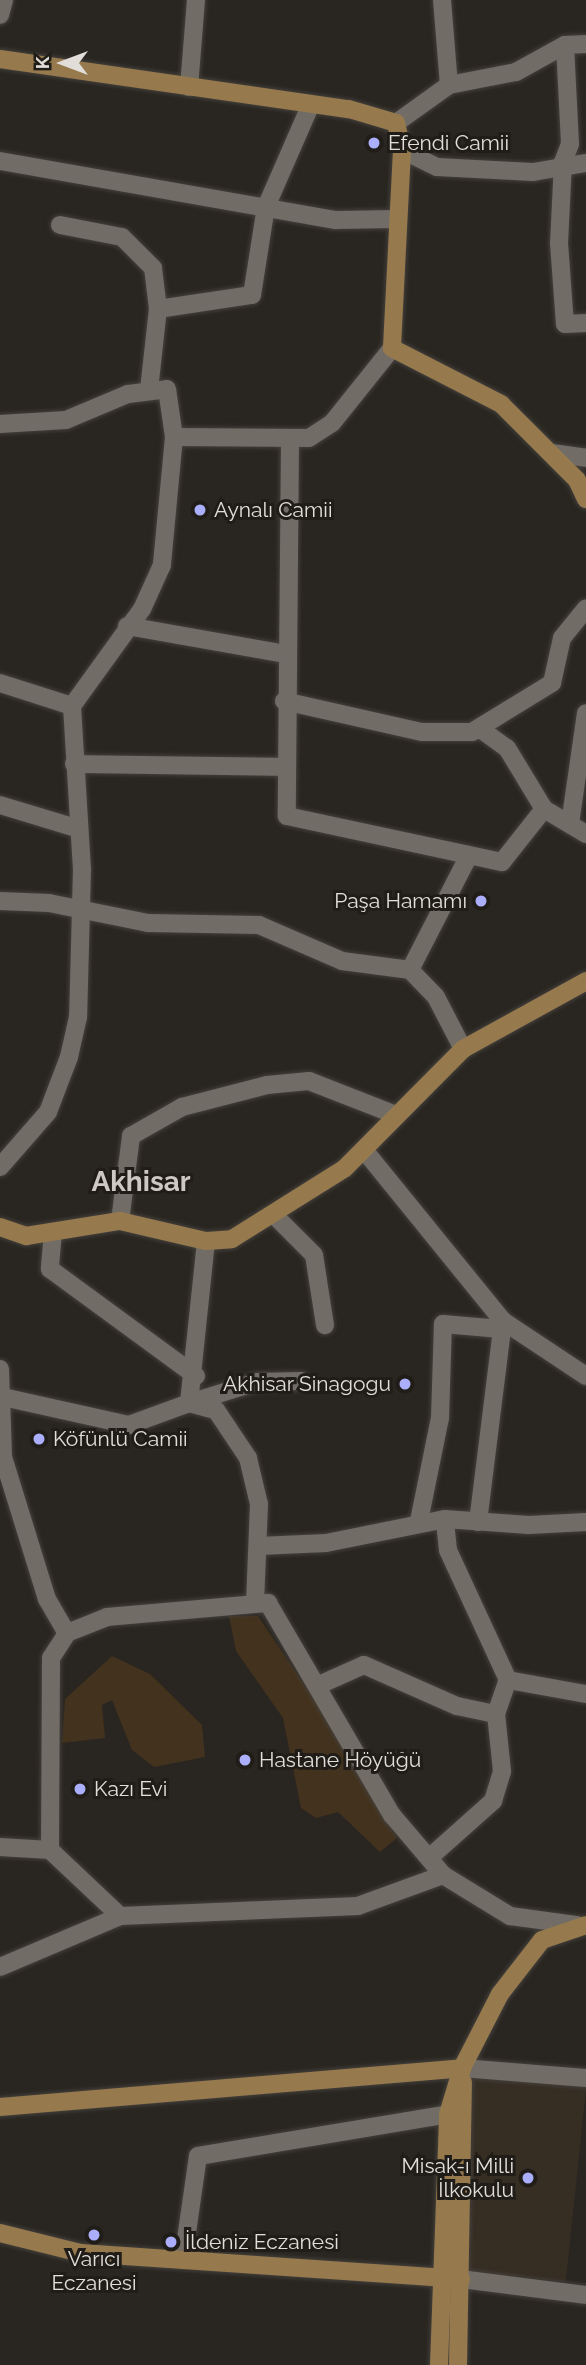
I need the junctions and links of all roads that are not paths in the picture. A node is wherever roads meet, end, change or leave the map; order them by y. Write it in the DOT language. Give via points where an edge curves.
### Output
graph roads {
  1 [pos="4,0"];
  2 [pos="196,0"];
  3 [pos="442,0"];
  4 [pos="0,15"];
  5 [pos="586,44"];
  6 [pos="565,45"];
  7 [pos="0,59"];
  8 [pos="449,85"];
  9 [pos="188,87"];
  10 [pos="311,104"];
  11 [pos="396,123"];
  12 [pos="402,150"];
  13 [pos="0,161"];
  14 [pos="563,162"];
  15 [pos="586,163"];
  16 [pos="266,207"];
  17 [pos="397,219"];
  18 [pos="60,225"];
  19 [pos="158,309"];
  20 [pos="586,323"];
  21 [pos="392,348"];
  22 [pos="149,390"];
  23 [pos="0,424"];
  24 [pos="174,437"];
  25 [pos="290,439"];
  26 [pos="552,453"];
  27 [pos="586,458"];
  28 [pos="586,499"];
  29 [pos="586,608"];
  30 [pos="127,626"];
  31 [pos="285,654"];
  32 [pos="0,683"];
  33 [pos="284,701"];
  34 [pos="72,706"];
  35 [pos="586,713"];
  36 [pos="479,728"];
  37 [pos="74,764"];
  38 [pos="285,767"];
  39 [pos="0,805"];
  40 [pos="544,809"];
  41 [pos="76,828"];
  42 [pos="578,829"];
  43 [pos="468,858"];
  44 [pos="0,901"];
  45 [pos="80,912"];
  46 [pos="410,970"];
  47 [pos="586,981"];
  48 [pos="463,1049"];
  49 [pos="396,1115"];
  50 [pos="364,1150"];
  51 [pos="0,1167"];
  52 [pos="275,1216"];
  53 [pos="120,1222"];
  54 [pos="0,1227"];
  55 [pos="53,1232"];
  56 [pos="206,1241"];
  57 [pos="325,1325"];
  58 [pos="502,1325"];
  59 [pos="584,1367"];
  60 [pos="0,1368"];
  61 [pos="196,1376"];
  62 [pos="301,1381"];
  63 [pos="3,1397"];
  64 [pos="189,1403"];
  65 [pos="445,1519"];
  66 [pos="419,1521"];
  67 [pos="478,1522"];
  68 [pos="586,1522"];
  69 [pos="259,1546"];
  70 [pos="255,1602"];
  71 [pos="67,1633"];
  72 [pos="508,1680"];
  73 [pos="319,1685"];
  74 [pos="586,1694"];
  75 [pos="496,1714"];
  76 [pos="0,1847"];
  77 [pos="50,1850"];
  78 [pos="429,1858"];
  79 [pos="443,1875"];
  80 [pos="120,1916"];
  81 [pos="581,1925"];
  82 [pos="0,1967"];
  83 [pos="462,2068"];
  84 [pos="586,2078"];
  85 [pos="0,2108"];
  86 [pos="448,2114"];
  87 [pos="0,2233"];
  88 [pos="183,2260"];
  89 [pos="452,2278"];
  90 [pos="586,2295"];
  91 [pos="439,2365"];
  92 [pos="457,2365"];
  1 -- 4 [label="street"];
  2 -- 9 [label="street"];
  3 -- 8 [label="street"];
  5 -- 6 [label="street"];
  6 -- 8 [label="street" via="516,72"];
  6 -- 14 [label="street" via="570,144"];
  7 -- 9 [label="street"];
  8 -- 11 [label="street"];
  9 -- 10 [label="street"];
  10 -- 11 [label="street"];
  10 -- 16 [label="street"];
  11 -- 12 [label="street"];
  12 -- 14 [label="street" via="437,167 533,172"];
  12 -- 17 [label="street"];
  13 -- 16 [label="street"];
  14 -- 15 [label="street"];
  14 -- 20 [label="street" via="565,324"];
  16 -- 17 [label="street" via="336,220"];
  16 -- 19 [label="street" via="251,295"];
  17 -- 21 [label="street"];
  18 -- 19 [label="street" via="122,237 153,268"];
  19 -- 22 [label="street"];
  21 -- 25 [label="street" via="332,423 309,438"];
  21 -- 26 [label="street" via="501,404"];
  22 -- 23 [label="street" via="66,420"];
  22 -- 24 [label="street" via="167,389"];
  24 -- 25 [label="street"];
  24 -- 30 [label="street" via="162,565"];
  25 -- 31 [label="street"];
  26 -- 27 [label="street"];
  26 -- 28 [label="street"];
  29 -- 36 [label="street" via="562,638 552,683"];
  30 -- 31 [label="street"];
  30 -- 34 [label="street"];
  31 -- 33 [label="street"];
  32 -- 34 [label="street"];
  33 -- 36 [label="street" via="422,732"];
  33 -- 38 [label="street"];
  34 -- 37 [label="street"];
  35 -- 42 [label="street"];
  36 -- 40 [label="street" via="507,748"];
  37 -- 38 [label="street"];
  37 -- 41 [label="street"];
  38 -- 43 [label="street" via="288,816"];
  39 -- 41 [label="street"];
  40 -- 42 [label="street"];
  40 -- 43 [label="street" via="502,862"];
  41 -- 45 [label="street"];
  43 -- 46 [label="street"];
  44 -- 45 [label="street"];
  45 -- 46 [label="street" via="148,923 259,925 342,961"];
  45 -- 51 [label="street" via="78,1017 69,1057 48,1112"];
  46 -- 48 [label="street" via="436,997"];
  47 -- 48 [label="street"];
  48 -- 49 [label="street"];
  49 -- 50 [label="street"];
  49 -- 53 [label="street" via="309,1081 255,1087 182,1107 131,1136"];
  50 -- 52 [label="street"];
  50 -- 58 [label="street"];
  52 -- 56 [label="street" via="232,1239"];
  52 -- 57 [label="street" via="314,1255"];
  53 -- 55 [label="street"];
  53 -- 56 [label="street"];
  54 -- 55 [label="street" via="26,1236"];
  55 -- 61 [label="street" via="50,1269"];
  56 -- 61 [label="street"];
  58 -- 59 [label="street"];
  58 -- 66 [label="street" via="443,1324 440,1418"];
  58 -- 67 [label="street"];
  60 -- 63 [label="street"];
  61 -- 64 [label="street"];
  62 -- 64 [label="street" via="257,1382"];
  63 -- 64 [label="street" via="129,1425"];
  63 -- 71 [label="street" via="3,1457 18,1488 47,1599"];
  64 -- 69 [label="street" via="216,1410 248,1458 259,1504"];
  65 -- 66 [label="street"];
  65 -- 67 [label="street"];
  65 -- 72 [label="street" via="448,1550"];
  66 -- 69 [label="street" via="356,1539"];
  67 -- 68 [label="street"];
  69 -- 70 [label="street"];
  70 -- 71 [label="street" via="107,1617"];
  70 -- 73 [label="street" via="268,1603"];
  71 -- 77 [label="street" via="51,1658"];
  72 -- 74 [label="street"];
  72 -- 75 [label="street"];
  73 -- 75 [label="street" via="364,1664 457,1706"];
  73 -- 78 [label="street" via="392,1815"];
  75 -- 78 [label="street" via="502,1772 493,1801"];
  76 -- 77 [label="street"];
  77 -- 80 [label="street"];
  78 -- 79 [label="street"];
  79 -- 80 [label="street" via="358,1906"];
  79 -- 81 [label="street" via="510,1916"];
  80 -- 82 [label="street"];
  81 -- 83 [label="street" via="542,1940 500,1994"];
  83 -- 84 [label="street"];
  83 -- 85 [label="street"];
  83 -- 86 [label="street"];
  83 -- 89 [label="street"];
  86 -- 88 [label="street" via="198,2156"];
  86 -- 89 [label="street"];
  87 -- 88 [label="street" via="81,2253"];
  88 -- 89 [label="street"];
  89 -- 90 [label="street"];
  89 -- 91 [label="street"];
  89 -- 92 [label="street"];
}
